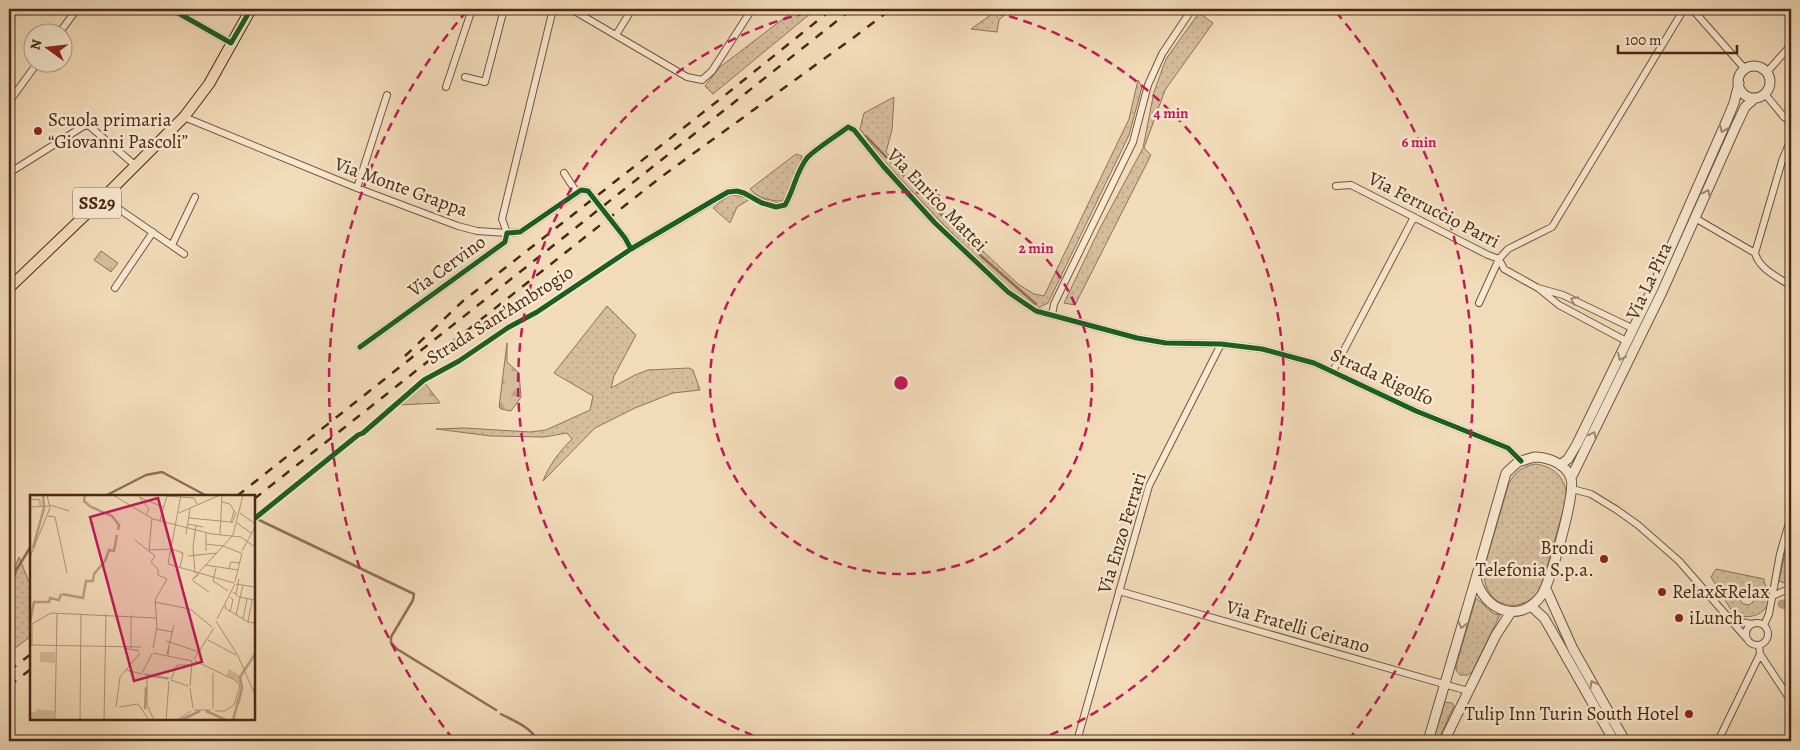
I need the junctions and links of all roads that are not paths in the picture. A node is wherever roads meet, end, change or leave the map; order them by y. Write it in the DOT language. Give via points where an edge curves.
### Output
graph roads {
  1 [pos="77,9"];
  2 [pos="171,9"];
  3 [pos="250,9"];
  4 [pos="472,9"];
  5 [pos="504,9"];
  6 [pos="553,9"];
  7 [pos="572,9"];
  8 [pos="632,9"];
  9 [pos="752,9"];
  10 [pos="1192,9"];
  11 [pos="1684,9"];
  12 [pos="1692,9"];
  13 [pos="67,22"];
  14 [pos="616,35"];
  15 [pos="231,43"];
  16 [pos="1791,45"];
  17 [pos="1745,69"];
  18 [pos="31,72"];
  19 [pos="1767,72"];
  20 [pos="465,77"];
  21 [pos="1739,83"];
  22 [pos="446,87"];
  23 [pos="1765,94"];
  24 [pos="388,95"];
  25 [pos="1755,98"];
  26 [pos="9,102"];
  27 [pos="184,117"];
  28 [pos="1791,121"];
  29 [pos="1791,139"];
  30 [pos="136,166"];
  31 [pos="9,173"];
  32 [pos="564,173"];
  33 [pos="1336,186"];
  34 [pos="357,188"];
  35 [pos="576,193"];
  36 [pos="195,197"];
  37 [pos="103,198"];
  38 [pos="1414,217"];
  39 [pos="1695,218"];
  40 [pos="153,232"];
  41 [pos="507,233"];
  42 [pos="172,245"];
  43 [pos="631,249"];
  44 [pos="1755,253"];
  45 [pos="184,254"];
  46 [pos="1499,259"];
  47 [pos="1791,286"];
  48 [pos="9,288"];
  49 [pos="116,288"];
  50 [pos="1538,288"];
  51 [pos="1479,303"];
  52 [pos="1588,307"];
  53 [pos="1052,315"];
  54 [pos="1583,318"];
  55 [pos="1634,329"];
  56 [pos="1628,342"];
  57 [pos="1221,344"];
  58 [pos="360,347"];
  59 [pos="1333,371"];
  60 [pos="1521,461"];
  61 [pos="1560,465"];
  62 [pos="1571,478"];
  63 [pos="1572,490"];
  64 [pos="1791,516"];
  65 [pos="1787,531"];
  66 [pos="1791,540"];
  67 [pos="1476,578"];
  68 [pos="1791,588"];
  69 [pos="1546,589"];
  70 [pos="1119,592"];
  71 [pos="1772,596"];
  72 [pos="1531,606"];
  73 [pos="1511,612"];
  74 [pos="1724,613"];
  75 [pos="1753,624"];
  76 [pos="1764,625"];
  77 [pos="1748,640"];
  78 [pos="1759,645"];
  79 [pos="1760,654"];
  80 [pos="1444,684"];
  81 [pos="1468,691"];
  82 [pos="1791,701"];
  83 [pos="1076,741"];
  84 [pos="1428,741"];
  85 [pos="1444,741"];
  86 [pos="1614,741"];
  87 [pos="1625,741"];
  88 [pos="1718,741"];
  1 -- 13 [label="street"];
  2 -- 15 [label="street"];
  3 -- 15 [label="main road, SS29"];
  4 -- 22 [label="street"];
  5 -- 20 [label="street" via="485,82"];
  6 -- 41 [label="street" via="502,219"];
  7 -- 14 [label="street"];
  8 -- 14 [label="street"];
  9 -- 14 [label="street" via="712,71 702,80 687,77"];
  10 -- 53 [label="street" via="1162,54 1148,85 1132,142 1054,304"];
  11 -- 46 [label="street" via="1552,227 1508,249"];
  12 -- 17 [label="street"];
  15 -- 27 [label="main road, SS29" via="209,84"];
  16 -- 19 [label="street"];
  17 -- 19 [label="street" via="1759,66"];
  17 -- 21 [label="street"];
  18 -- 26 [label="street"];
  19 -- 23 [label="street" via="1770,86"];
  21 -- 25 [label="street" via="1746,95"];
  21 -- 55 [label="street, Via La Pira, one-way" via="1728,120"];
  23 -- 25 [label="street"];
  23 -- 28 [label="street"];
  24 -- 34 [label="street"];
  39 -- 25 [label="street, Via La Pira, one-way" via="1742,114"];
  27 -- 30 [label="main road, SS29"];
  27 -- 34 [label="street, Via Monte Grappa"];
  29 -- 44 [label="street"];
  30 -- 31 [label="street" via="87,124"];
  30 -- 37 [label="main road, SS29"];
  32 -- 35 [label="street"];
  33 -- 38 [label="street, Via Ferruccio Parri" via="1351,185"];
  34 -- 41 [label="street, Via Monte Grappa" via="458,226"];
  35 -- 41 [label="street, Via Cervino" via="520,232"];
  35 -- 43 [label="street, Via Cervino, bridge" via="588,191"];
  36 -- 42 [label="street"];
  37 -- 40 [label="street"];
  37 -- 48 [label="main road, SS29"];
  38 -- 46 [label="street, Via Ferruccio Parri"];
  38 -- 59 [label="street"];
  39 -- 44 [label="street"];
  62 -- 39 [label="street, Via La Pira, one-way"];
  40 -- 42 [label="street"];
  40 -- 49 [label="street"];
  41 -- 58 [label="street, Via Cervino" via="505,242"];
  42 -- 45 [label="street"];
  43 -- 53 [label="street, Via Enrico Mattei" via="728,192 744,193 776,207 785,205 808,156 848,127 966,254 1008,292 1036,311"];
  44 -- 47 [label="street" via="1761,265"];
  46 -- 50 [label="street, Via Ferruccio Parri" via="1504,269"];
  46 -- 51 [label="street"];
  52 -- 50 [label="street, one-way"];
  50 -- 54 [label="street" via="1559,306"];
  52 -- 54 [label="street"];
  52 -- 55 [label="street"];
  53 -- 57 [label="street, Via Enrico Mattei" via="1166,343"];
  54 -- 56 [label="street"];
  55 -- 56 [label="street, Via La Pira"];
  56 -- 61 [label="street, Via La Pira, one-way" via="1577,444"];
  57 -- 59 [label="street, Strada Rigolfo" via="1262,349"];
  57 -- 70 [label="street, Via Enzo Ferrari" via="1149,486"];
  59 -- 60 [label="street, Strada Rigolfo" via="1508,448"];
  60 -- 61 [label="street" via="1536,457"];
  60 -- 67 [label="street" via="1511,467 1503,480"];
  61 -- 62 [label="street"];
  62 -- 63 [label="street"];
  63 -- 69 [label="street"];
  63 -- 74 [label="street" via="1591,494 1638,526 1679,561"];
  64 -- 65 [label="street"];
  65 -- 66 [label="street"];
  65 -- 71 [label="street"];
  67 -- 73 [label="street" via="1482,593 1491,603"];
  67 -- 80 [label="street, one-way"];
  68 -- 71 [label="street"];
  69 -- 72 [label="street"];
  87 -- 69 [label="street, one-way" via="1573,648"];
  70 -- 80 [label="street, Via Fratelli Ceirano"];
  70 -- 83 [label="street, Via Enzo Ferrari"];
  71 -- 76 [label="street"];
  72 -- 73 [label="street"];
  72 -- 86 [label="street" via="1544,618"];
  73 -- 81 [label="street"];
  74 -- 75 [label="street"];
  74 -- 77 [label="street"];
  75 -- 76 [label="street"];
  75 -- 77 [label="street" via="1746,631"];
  76 -- 78 [label="street" via="1768,631 1767,638"];
  77 -- 78 [label="street"];
  78 -- 79 [label="street"];
  79 -- 82 [label="street"];
  79 -- 88 [label="street"];
  80 -- 81 [label="street, Via Fratelli Ceirano"];
  80 -- 84 [label="street"];
  81 -- 85 [label="street"];
}
